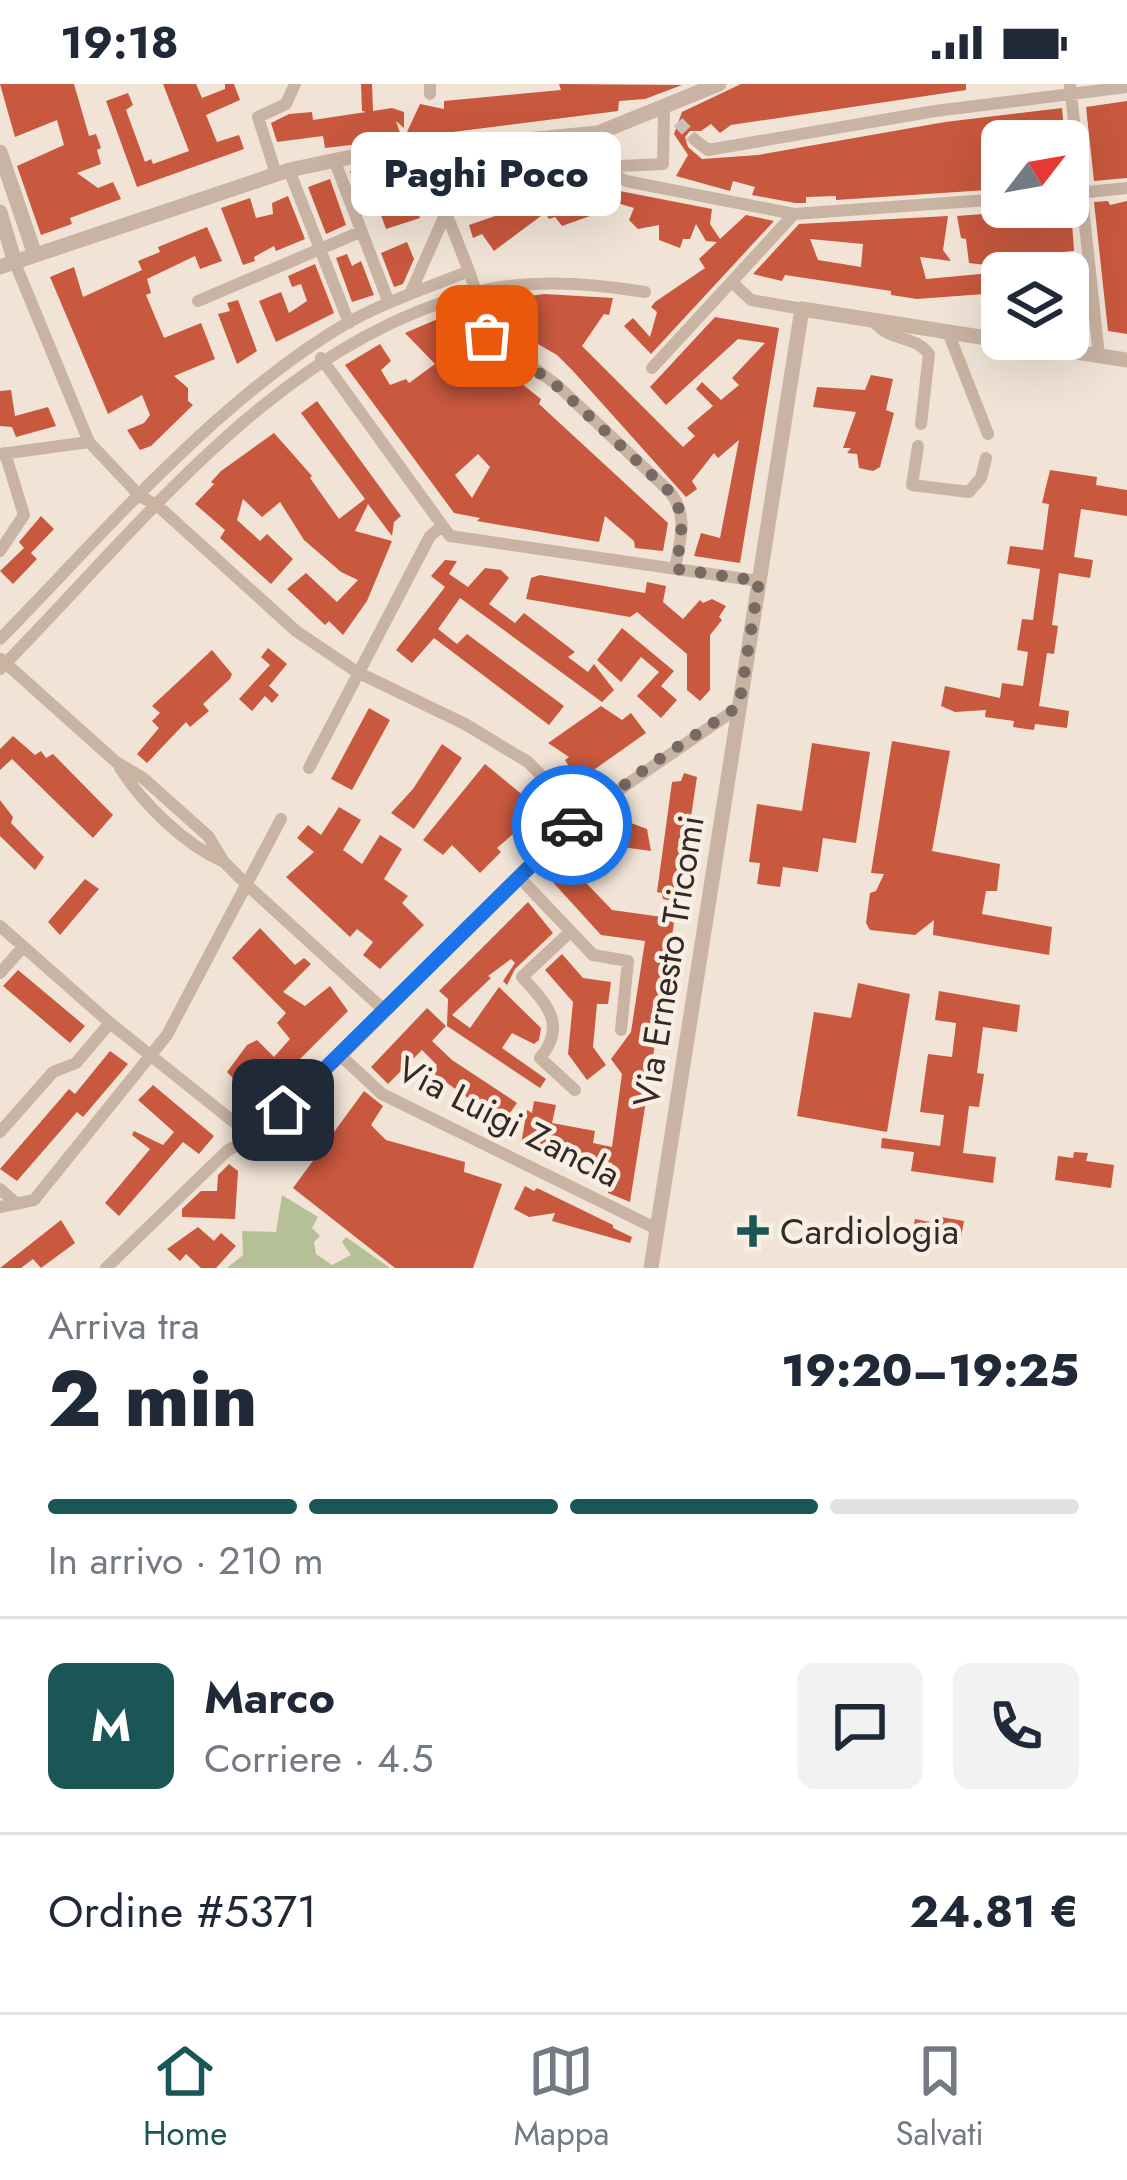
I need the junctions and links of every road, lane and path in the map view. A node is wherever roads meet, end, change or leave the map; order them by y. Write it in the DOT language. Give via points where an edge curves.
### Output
graph roads {
  1 [pos="295,84"];
  2 [pos="719,84"];
  3 [pos="1127,87"];
  4 [pos="1070,90"];
  5 [pos="663,110"];
  6 [pos="1071,120"];
  7 [pos="678,122"];
  8 [pos="598,133"];
  9 [pos="695,140"];
  10 [pos="510,143"];
  11 [pos="0,152"];
  12 [pos="422,152"];
  13 [pos="335,162"];
  14 [pos="599,167"];
  15 [pos="282,172"];
  16 [pos="515,182"];
  17 [pos="1127,188"];
  18 [pos="1089,192"];
  19 [pos="981,201"];
  20 [pos="0,212"];
  21 [pos="445,213"];
  22 [pos="794,214"];
  23 [pos="1080,228"];
  24 [pos="360,232"];
  25 [pos="319,249"];
  26 [pos="35,255"];
  27 [pos="7,265"];
  28 [pos="469,271"];
  29 [pos="733,283"];
  30 [pos="646,292"];
  31 [pos="469,294"];
  32 [pos="410,295"];
  33 [pos="198,301"];
  34 [pos="389,303"];
  35 [pos="802,309"];
  36 [pos="872,320"];
  37 [pos="349,323"];
  38 [pos="948,332"];
  39 [pos="313,347"];
  40 [pos="1100,356"];
  41 [pos="1127,360"];
  42 [pos="324,363"];
  43 [pos="652,368"];
  44 [pos="921,424"];
  45 [pos="988,434"];
  46 [pos="89,442"];
  47 [pos="918,446"];
  48 [pos="2,454"];
  49 [pos="986,458"];
  50 [pos="140,496"];
  51 [pos="158,506"];
  52 [pos="442,526"];
  53 [pos="0,551"];
  54 [pos="676,569"];
  55 [pos="759,581"];
  56 [pos="0,639"];
  57 [pos="2,664"];
  58 [pos="357,673"];
  59 [pos="739,706"];
  60 [pos="309,768"];
  61 [pos="581,816"];
  62 [pos="281,819"];
  63 [pos="520,878"];
  64 [pos="246,884"];
  65 [pos="0,926"];
  66 [pos="569,932"];
  67 [pos="22,946"];
  68 [pos="0,974"];
  69 [pos="385,1010"];
  70 [pos="110,1023"];
  71 [pos="621,1030"];
  72 [pos="151,1056"];
  73 [pos="341,1056"];
  74 [pos="575,1090"];
  75 [pos="0,1132"];
  76 [pos="254,1138"];
  77 [pos="0,1189"];
  78 [pos="17,1204"];
  79 [pos="0,1207"];
  80 [pos="657,1229"];
  81 [pos="106,1268"];
  82 [pos="651,1268"];
  1 -- 15 [label="street" via="286,104 258,117"];
  2 -- 5 [label="street"];
  3 -- 4 [label="street"];
  4 -- 6 [label="street"];
  4 -- 9 [label="street" via="708,150"];
  5 -- 7 [label="street"];
  5 -- 8 [label="street"];
  5 -- 14 [label="street" via="663,164"];
  8 -- 10 [label="street"];
  8 -- 14 [label="street"];
  10 -- 12 [label="street"];
  10 -- 16 [label="street"];
  11 -- 26 [label="street"];
  12 -- 13 [label="street"];
  12 -- 21 [label="street"];
  13 -- 15 [label="street"];
  13 -- 24 [label="street"];
  14 -- 16 [label="street"];
  14 -- 22 [label="street" via="626,181"];
  15 -- 25 [label="street"];
  15 -- 26 [label="street"];
  16 -- 21 [label="street"];
  17 -- 18 [label="street"];
  19 -- 22 [label="street"];
  20 -- 27 [label="street"];
  21 -- 28 [label="street"];
  21 -- 32 [label="street"];
  22 -- 29 [label="street"];
  23 -- 40 [label="street"];
  24 -- 25 [label="street"];
  24 -- 34 [label="street"];
  25 -- 33 [label="street"];
  25 -- 37 [label="street"];
  26 -- 27 [label="street"];
  27 -- 46 [label="street"];
  28 -- 31 [label="street"];
  28 -- 32 [label="street"];
  29 -- 35 [label="street" via="751,300"];
  29 -- 43 [label="street"];
  30 -- 31 [label="street" via="543,284"];
  31 -- 42 [label="street"];
  31 -- 54 [label="street" via="473,323 556,385 670,492 683,522"];
  32 -- 34 [label="street"];
  34 -- 37 [label="street"];
  35 -- 36 [label="street"];
  35 -- 55 [label="street, Via Ernesto Tricomi"];
  36 -- 38 [label="street"];
  36 -- 44 [label="street" via="929,354"];
  37 -- 39 [label="street"];
  38 -- 40 [label="street"];
  38 -- 45 [label="street"];
  39 -- 42 [label="street"];
  39 -- 50 [label="street"];
  40 -- 41 [label="street"];
  42 -- 51 [label="street" via="230,436"];
  42 -- 52 [label="street"];
  46 -- 48 [label="street"];
  46 -- 50 [label="street"];
  47 -- 49 [label="street" via="912,484 969,492"];
  48 -- 53 [label="street" via="24,514"];
  50 -- 51 [label="street"];
  50 -- 56 [label="street"];
  51 -- 57 [label="street"];
  51 -- 58 [label="street" via="296,631"];
  52 -- 54 [label="street" via="450,536"];
  52 -- 58 [label="street"];
  54 -- 55 [label="street"];
  55 -- 59 [label="street, Via Ernesto Tricomi"];
  57 -- 64 [label="street" via="208,836"];
  58 -- 60 [label="street"];
  58 -- 61 [label="street" via="528,762"];
  59 -- 61 [label="street"];
  59 -- 80 [label="street, Via Ernesto Tricomi"];
  61 -- 63 [label="street"];
  62 -- 64 [label="street"];
  63 -- 66 [label="street"];
  63 -- 69 [label="street"];
  64 -- 69 [label="street"];
  64 -- 72 [label="street"];
  65 -- 67 [label="street"];
  66 -- 71 [label="street" via="593,955 628,961"];
  66 -- 74 [label="street" via="522,977 556,1024 540,1058"];
  67 -- 68 [label="street"];
  67 -- 70 [label="street"];
  69 -- 73 [label="street"];
  70 -- 72 [label="street"];
  70 -- 75 [label="street"];
  72 -- 76 [label="street"];
  72 -- 78 [label="street" via="34,1200"];
  73 -- 76 [label="street"];
  73 -- 80 [label="street, Via Luigi Zancla" via="382,1094"];
  76 -- 81 [label="street" via="228,1150"];
  77 -- 78 [label="street"];
  78 -- 79 [label="street"];
  80 -- 82 [label="street, Via Ernesto Tricomi"];
}
